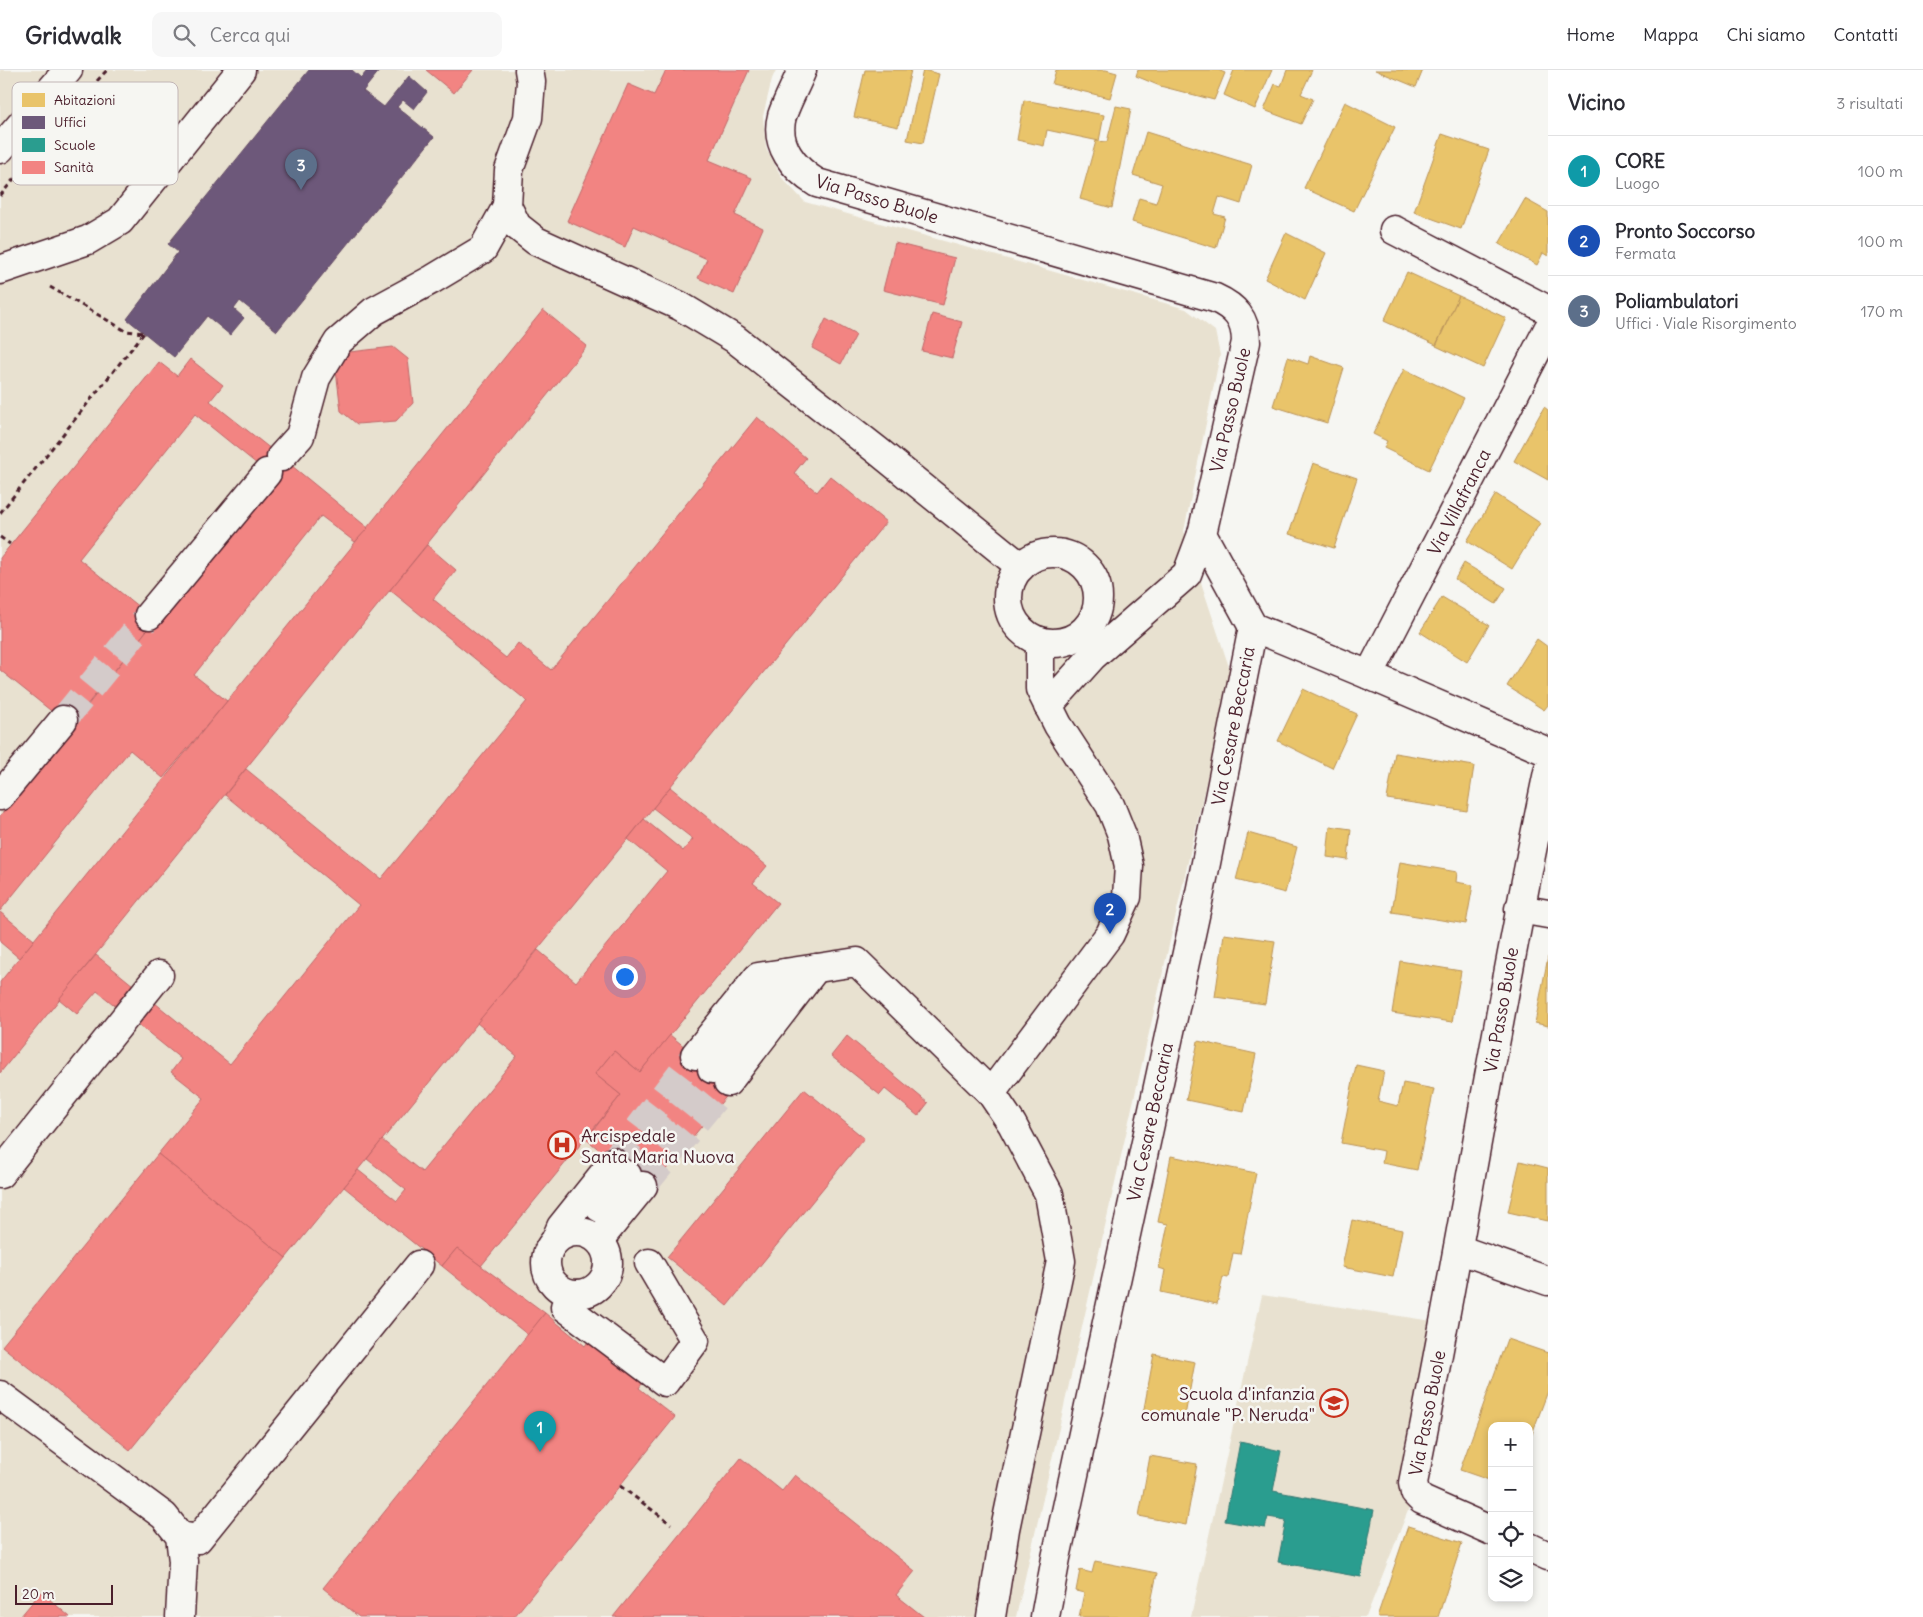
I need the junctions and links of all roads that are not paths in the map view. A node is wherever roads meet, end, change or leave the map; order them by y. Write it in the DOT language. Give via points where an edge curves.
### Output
graph roads {
  1 [pos="68,70"];
  2 [pos="241,70"];
  3 [pos="529,70"];
  4 [pos="802,70"];
  5 [pos="58,82"];
  6 [pos="12,135"];
  7 [pos="0,149"];
  8 [pos="178,149"];
  9 [pos="149,185"];
  10 [pos="507,206"];
  11 [pos="1394,230"];
  12 [pos="0,270"];
  13 [pos="1548,310"];
  14 [pos="1548,328"];
  15 [pos="1202,534"];
  16 [pos="1021,567"];
  17 [pos="149,615"];
  18 [pos="1253,627"];
  19 [pos="1040,641"];
  20 [pos="1369,674"];
  21 [pos="1048,706"];
  22 [pos="63,720"];
  23 [pos="1548,752"];
  24 [pos="1548,772"];
  25 [pos="0,796"];
  26 [pos="1519,909"];
  27 [pos="1548,914"];
  28 [pos="816,968"];
  29 [pos="159,975"];
  30 [pos="992,1093"];
  31 [pos="0,1174"];
  32 [pos="590,1236"];
  33 [pos="555,1241"];
  34 [pos="1458,1249"];
  35 [pos="649,1263"];
  36 [pos="419,1265"];
  37 [pos="1548,1281"];
  38 [pos="578,1294"];
  39 [pos="0,1395"];
  40 [pos="1488,1529"];
  41 [pos="180,1536"];
  42 [pos="1533,1549"];
  43 [pos="1548,1556"];
  44 [pos="180,1617"];
  45 [pos="992,1617"];
  46 [pos="1045,1617"];
  1 -- 5 [label="street"];
  2 -- 8 [label="street"];
  3 -- 10 [label="street" via="528,118 509,170"];
  4 -- 15 [label="street, Via Passo Buole" via="782,117 781,137 790,160 799,171 817,183 1215,298 1238,313 1243,320 1246,342"];
  6 -- 7 [label="street"];
  9 -- 12 [label="street" via="120,221 88,240"];
  10 -- 16 [label="street" via="517,226 536,241 680,306 735,339"];
  10 -- 17 [label="street" via="483,249 374,311 338,342 316,378 300,436"];
  11 -- 13 [label="street"];
  14 -- 20 [label="street, Via Villafranca"];
  15 -- 18 [label="street"];
  15 -- 21 [label="street, Via Passo Buole" via="1187,574 1093,656"];
  16 -- 19 [label="street" via="1013,578 1008,603 1019,627"];
  16 -- 19 [label="street" via="1045,554 1073,558 1093,577 1098,590 1098,606 1084,632 1056,643"];
  18 -- 20 [label="street"];
  18 -- 46 [label="street, Via Cesare Beccaria" via="1201,888"];
  19 -- 21 [label="street" via="1040,689"];
  20 -- 23 [label="street"];
  21 -- 30 [label="street" via="1110,805 1122,835 1129,866 1127,897 1110,934"];
  22 -- 25 [label="street"];
  24 -- 26 [label="street, Via Passo Buole"];
  26 -- 27 [label="street"];
  26 -- 34 [label="street, Via Passo Buole"];
  28 -- 28 [label="street" via="711,1069 758,977"];
  28 -- 30 [label="street" via="857,962"];
  29 -- 31 [label="street"];
  30 -- 45 [label="street" via="1048,1194 1061,1261 1005,1529"];
  32 -- 33 [label="street" via="571,1232"];
  32 -- 33 [label="street" via="628,1174 560,1227"];
  32 -- 38 [label="street" via="606,1249 609,1258 606,1274 597,1287"];
  33 -- 38 [label="street" via="546,1260 551,1280 568,1292"];
  34 -- 37 [label="street"];
  34 -- 40 [label="street, Via Passo Buole" via="1413,1483 1422,1500"];
  35 -- 38 [label="street" via="695,1341 665,1382 565,1307"];
  36 -- 41 [label="street" via="198,1539"];
  39 -- 41 [label="street" via="164,1516"];
  41 -- 44 [label="street" via="184,1561"];
  42 -- 43 [label="street"];
}
